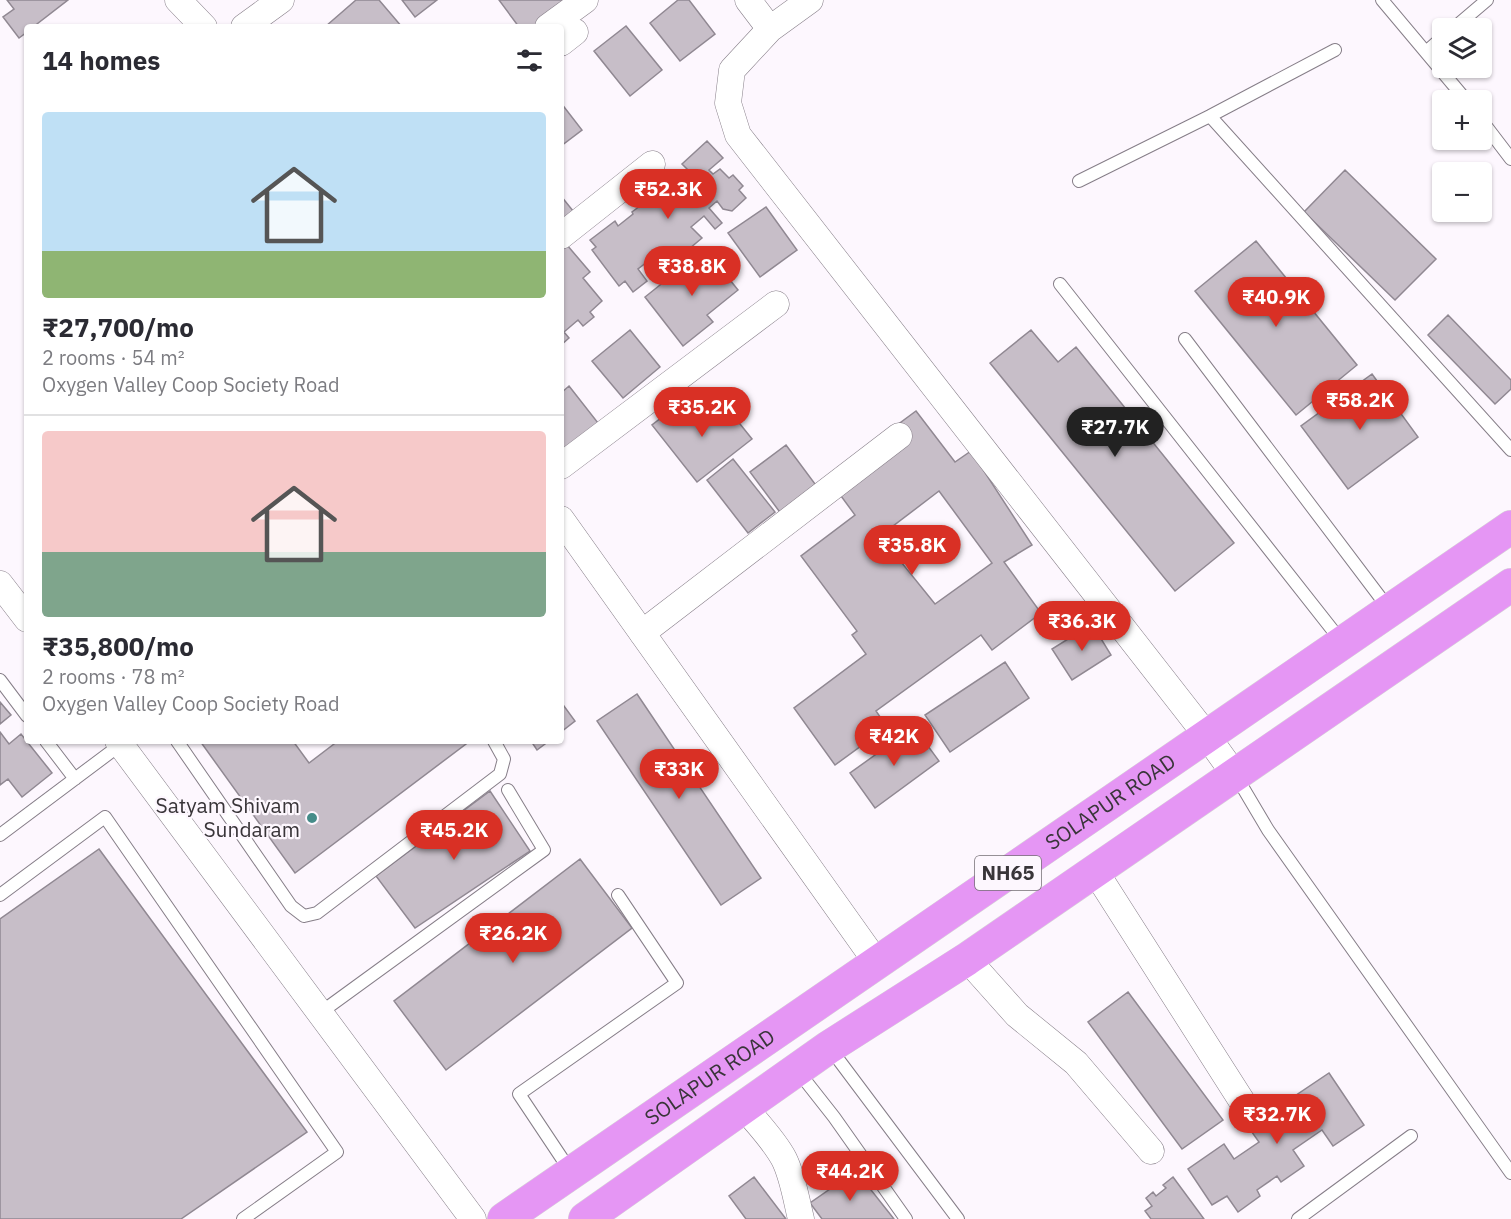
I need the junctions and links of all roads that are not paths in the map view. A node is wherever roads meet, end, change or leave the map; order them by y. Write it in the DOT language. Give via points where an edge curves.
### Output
graph roads {
  1 [pos="178,0"];
  2 [pos="280,0"];
  3 [pos="585,0"];
  4 [pos="748,0"];
  5 [pos="810,0"];
  6 [pos="1382,0"];
  7 [pos="1487,0"];
  8 [pos="1466,18"];
  9 [pos="201,24"];
  10 [pos="248,24"];
  11 [pos="552,24"];
  12 [pos="771,29"];
  13 [pos="1432,47"];
  14 [pos="1335,50"];
  15 [pos="1426,52"];
  16 [pos="1458,90"];
  17 [pos="1210,116"];
  18 [pos="1492,134"];
  19 [pos="1511,159"];
  20 [pos="652,164"];
  21 [pos="1079,181"];
  22 [pos="564,234"];
  23 [pos="1060,284"];
  24 [pos="776,304"];
  25 [pos="1185,339"];
  26 [pos="899,436"];
  27 [pos="1511,450"];
  28 [pos="564,464"];
  29 [pos="564,523"];
  30 [pos="1511,527"];
  31 [pos="0,584"];
  32 [pos="1511,585"];
  33 [pos="1389,610"];
  34 [pos="24,615"];
  35 [pos="642,633"];
  36 [pos="1342,642"];
  37 [pos="0,680"];
  38 [pos="24,712"];
  39 [pos="1207,736"];
  40 [pos="48,744"];
  41 [pos="118,744"];
  42 [pos="120,744"];
  43 [pos="179,744"];
  44 [pos="496,744"];
  45 [pos="1235,775"];
  46 [pos="75,779"];
  47 [pos="508,790"];
  48 [pos="0,835"];
  49 [pos="1095,871"];
  50 [pos="0,895"];
  51 [pos="618,895"];
  52 [pos="967,959"];
  53 [pos="876,963"];
  54 [pos="320,1013"];
  55 [pos="829,1047"];
  56 [pos="797,1070"];
  57 [pos="743,1106"];
  58 [pos="1252,1117"];
  59 [pos="1411,1136"];
  60 [pos="1151,1151"];
  61 [pos="572,1173"];
  62 [pos="1511,1173"];
  63 [pos="243,1219"];
  64 [pos="473,1219"];
  65 [pos="504,1219"];
  66 [pos="585,1219"];
  67 [pos="801,1219"];
  68 [pos="906,1219"];
  69 [pos="958,1219"];
  70 [pos="1298,1219"];
  1 -- 9 [label="street"];
  2 -- 10 [label="street"];
  3 -- 11 [label="street"];
  4 -- 12 [label="street"];
  5 -- 12 [label="street"];
  6 -- 15 [label="lane"];
  7 -- 8 [label="lane"];
  12 -- 39 [label="street" via="732,70 728,103 738,135"];
  13 -- 15 [label="lane"];
  14 -- 17 [label="lane"];
  15 -- 16 [label="lane"];
  17 -- 21 [label="lane"];
  17 -- 27 [label="lane"];
  18 -- 19 [label="lane"];
  20 -- 22 [label="street"];
  23 -- 36 [label="lane"];
  24 -- 28 [label="street"];
  25 -- 33 [label="lane"];
  26 -- 35 [label="street"];
  29 -- 35 [label="street"];
  30 -- 33 [label="highway, SOLAPUR ROAD / NH65"];
  31 -- 34 [label="street"];
  32 -- 45 [label="highway, SOLAPUR ROAD / NH65"];
  33 -- 36 [label="highway, SOLAPUR ROAD / NH65"];
  35 -- 53 [label="street"];
  36 -- 39 [label="highway, SOLAPUR ROAD / NH65"];
  37 -- 38 [label="lane"];
  39 -- 45 [label="street"];
  39 -- 53 [label="highway, SOLAPUR ROAD / NH65"];
  40 -- 46 [label="lane"];
  41 -- 46 [label="lane"];
  42 -- 54 [label="street"];
  43 -- 44 [label="lane" via="291,906 304,916 317,913 500,774 504,759"];
  45 -- 49 [label="highway, SOLAPUR ROAD / NH65"];
  45 -- 62 [label="lane" via="1268,830"];
  46 -- 48 [label="lane"];
  47 -- 54 [label="lane" via="544,850"];
  49 -- 52 [label="highway, SOLAPUR ROAD / NH65"];
  49 -- 58 [label="street"];
  50 -- 63 [label="lane" via="105,817 338,1152"];
  51 -- 61 [label="lane" via="677,983 519,1094"];
  52 -- 55 [label="highway, SOLAPUR ROAD / NH65"];
  52 -- 60 [label="street" via="1017,1015 1076,1063"];
  53 -- 61 [label="highway, SOLAPUR ROAD / NH65"];
  54 -- 64 [label="street"];
  55 -- 56 [label="highway, SOLAPUR ROAD / NH65"];
  55 -- 69 [label="lane"];
  56 -- 57 [label="highway, SOLAPUR ROAD / NH65"];
  56 -- 68 [label="lane"];
  57 -- 66 [label="highway, SOLAPUR ROAD / NH65"];
  57 -- 67 [label="street" via="784,1160"];
  59 -- 70 [label="lane"];
  61 -- 65 [label="highway, SOLAPUR ROAD / NH65"];
}
